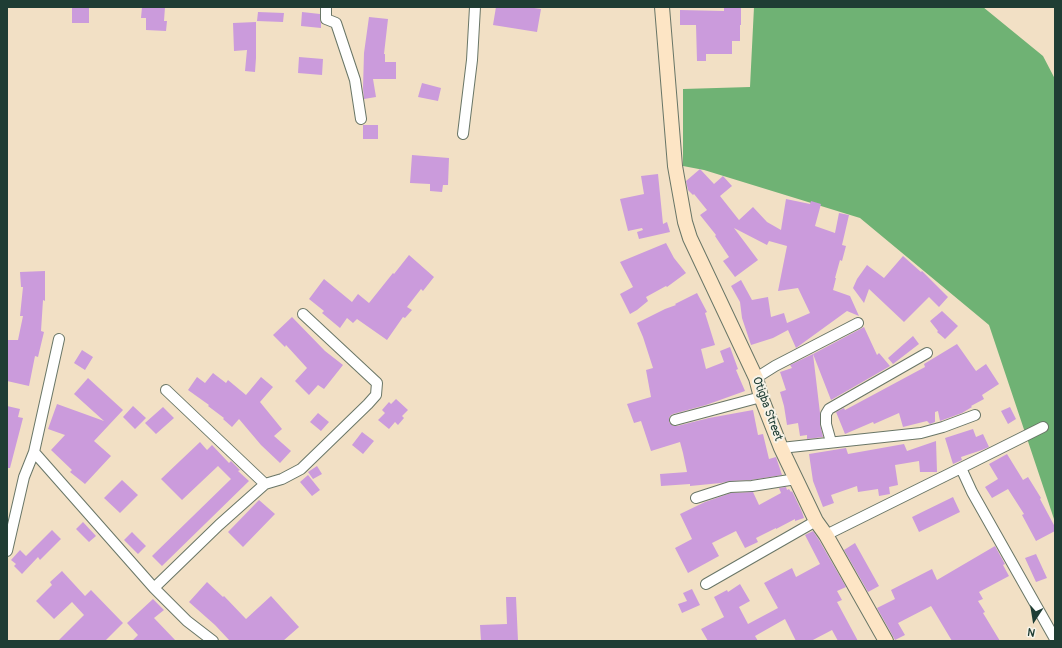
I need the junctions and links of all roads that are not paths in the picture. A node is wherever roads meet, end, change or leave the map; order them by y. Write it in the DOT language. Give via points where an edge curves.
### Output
graph roads {
  1 [pos="326,7"];
  2 [pos="476,7"];
  3 [pos="662,7"];
  4 [pos="361,119"];
  5 [pos="463,134"];
  6 [pos="303,314"];
  7 [pos="858,323"];
  8 [pos="59,339"];
  9 [pos="927,353"];
  10 [pos="756,378"];
  11 [pos="166,390"];
  12 [pos="761,397"];
  13 [pos="975,415"];
  14 [pos="675,420"];
  15 [pos="1043,427"];
  16 [pos="831,442"];
  17 [pos="780,448"];
  18 [pos="34,452"];
  19 [pos="962,468"];
  20 [pos="796,479"];
  21 [pos="265,484"];
  22 [pos="696,498"];
  23 [pos="816,522"];
  24 [pos="826,535"];
  25 [pos="7,551"];
  26 [pos="706,584"];
  27 [pos="154,588"];
  28 [pos="1055,639"];
  29 [pos="213,641"];
  30 [pos="886,641"];
  1 -- 4 [label="street" via="326,19 336,23 355,80"];
  2 -- 5 [label="street"];
  3 -- 10 [label="street, Otigba Street" via="675,166 685,222 690,238"];
  6 -- 21 [label="street" via="377,383 376,395 301,469"];
  7 -- 10 [label="street"];
  8 -- 18 [label="street"];
  9 -- 16 [label="street" via="829,409 826,424"];
  10 -- 12 [label="street, Otigba Street"];
  11 -- 21 [label="street"];
  12 -- 14 [label="street"];
  12 -- 17 [label="street, Otigba Street"];
  13 -- 16 [label="street" via="921,433"];
  15 -- 19 [label="street"];
  16 -- 17 [label="street"];
  17 -- 20 [label="street, Otigba Street"];
  18 -- 25 [label="street" via="24,477"];
  18 -- 27 [label="street"];
  19 -- 24 [label="street"];
  19 -- 28 [label="street" via="972,492"];
  20 -- 22 [label="street" via="730,487"];
  20 -- 23 [label="street, Otigba Street"];
  21 -- 27 [label="street"];
  23 -- 24 [label="street, Otigba Street"];
  23 -- 26 [label="street"];
  24 -- 30 [label="street, Otigba Street"];
  27 -- 29 [label="street" via="187,621"];
}
